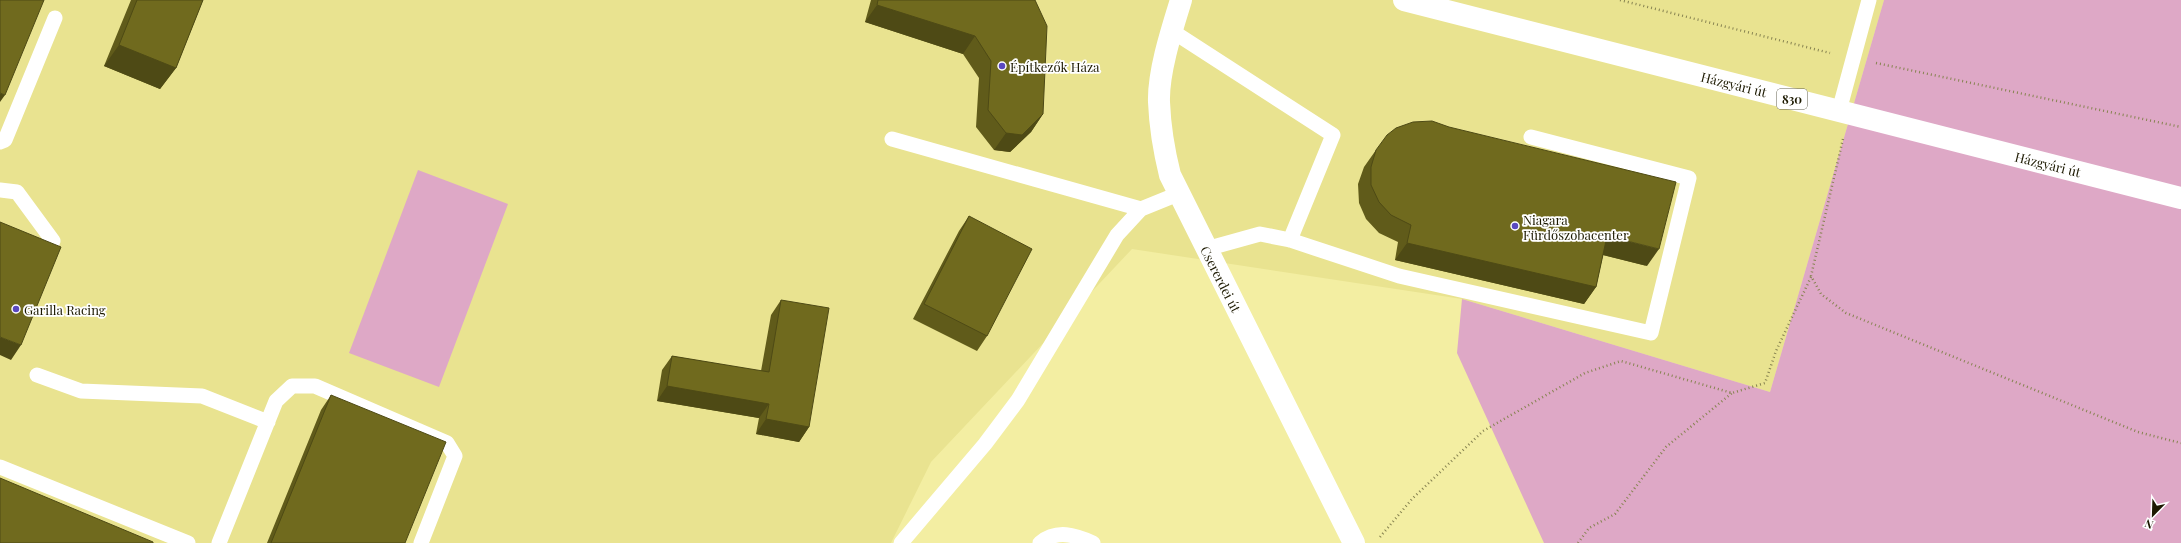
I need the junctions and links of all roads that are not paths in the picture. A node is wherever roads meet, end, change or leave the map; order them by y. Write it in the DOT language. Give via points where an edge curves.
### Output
graph roads {
  1 [pos="1180,0"];
  2 [pos="1404,0"];
  3 [pos="1869,0"];
  4 [pos="55,18"];
  5 [pos="1172,31"];
  6 [pos="1844,112"];
  7 [pos="1532,137"];
  8 [pos="892,139"];
  9 [pos="0,142"];
  10 [pos="0,190"];
  11 [pos="1178,194"];
  12 [pos="2181,198"];
  13 [pos="1141,209"];
  14 [pos="1290,240"];
  15 [pos="53,241"];
  16 [pos="1206,249"];
  17 [pos="37,375"];
  18 [pos="268,422"];
  19 [pos="0,466"];
  20 [pos="188,543"];
  21 [pos="219,543"];
  22 [pos="421,543"];
  23 [pos="901,543"];
  24 [pos="1040,543"];
  25 [pos="1093,543"];
  26 [pos="1354,543"];
  1 -- 5 [label="main road, Csererdei út"];
  2 -- 6 [label="main road, Házgyári út / 830"];
  3 -- 6 [label="lane" via="1854,58"];
  4 -- 9 [label="lane" via="5,140"];
  5 -- 11 [label="main road, Csererdei út" via="1159,100 1164,149"];
  5 -- 14 [label="lane" via="1333,135"];
  6 -- 12 [label="main road, Házgyári út / 830"];
  7 -- 14 [label="lane" via="1689,178 1651,333 1400,276"];
  8 -- 13 [label="lane"];
  10 -- 15 [label="lane" via="17,192"];
  11 -- 13 [label="lane"];
  11 -- 16 [label="main road, Csererdei út"];
  13 -- 23 [label="lane" via="1117,235 1018,400 985,444"];
  14 -- 16 [label="lane" via="1260,234"];
  16 -- 26 [label="main road, Csererdei út"];
  17 -- 18 [label="lane" via="81,391 202,396"];
  18 -- 21 [label="lane"];
  18 -- 22 [label="lane" via="276,402 292,386 314,386 447,443 455,456"];
  19 -- 20 [label="lane"];
  24 -- 25 [label="lane" via="1060,534 1077,536"];
}
